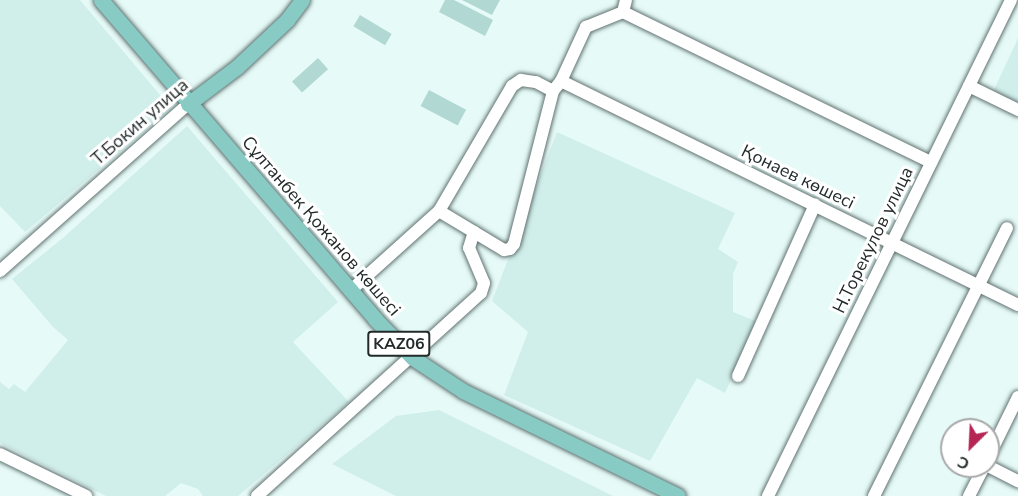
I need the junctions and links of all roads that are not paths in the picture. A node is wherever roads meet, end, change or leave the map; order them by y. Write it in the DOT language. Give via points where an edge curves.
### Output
graph roads {
  1 [pos="101,0"];
  2 [pos="302,0"];
  3 [pos="1011,0"];
  4 [pos="624,6"];
  5 [pos="557,86"];
  6 [pos="969,86"];
  7 [pos="188,104"];
  8 [pos="1018,110"];
  9 [pos="932,162"];
  10 [pos="815,206"];
  11 [pos="439,211"];
  12 [pos="1007,228"];
  13 [pos="474,232"];
  14 [pos="892,243"];
  15 [pos="0,272"];
  16 [pos="979,286"];
  17 [pos="350,291"];
  18 [pos="1018,305"];
  19 [pos="413,358"];
  20 [pos="738,376"];
  21 [pos="1018,397"];
  22 [pos="1000,434"];
  23 [pos="0,454"];
  24 [pos="1000,473"];
  25 [pos="979,478"];
  26 [pos="1018,481"];
  27 [pos="86,496"];
  28 [pos="257,496"];
  29 [pos="678,496"];
  30 [pos="768,496"];
  31 [pos="874,496"];
  32 [pos="969,496"];
  1 -- 7 [label="main road, Сұлтанбек Қожанов көшесі / KАZ06"];
  2 -- 7 [label="main road, Т.Бокин улица" via="287,20 237,67"];
  3 -- 6 [label="street, Н.Торекулов улица"];
  4 -- 5 [label="street" via="586,27"];
  4 -- 9 [label="street"];
  5 -- 10 [label="street, Қонаев көшесі"];
  5 -- 11 [label="street, Қонаев көшесі" via="521,80 512,86"];
  5 -- 13 [label="street" via="514,244 504,250"];
  6 -- 8 [label="street"];
  6 -- 9 [label="street, Н.Торекулов улица"];
  7 -- 15 [label="street, Т.Бокин улица"];
  7 -- 17 [label="main road, Сұлтанбек Қожанов көшесі / KАZ06"];
  9 -- 14 [label="street, Н.Торекулов улица"];
  10 -- 14 [label="street, Қонаев көшесі"];
  10 -- 20 [label="street"];
  11 -- 13 [label="street"];
  11 -- 17 [label="street"];
  12 -- 16 [label="street"];
  13 -- 19 [label="street" via="469,248 484,287 481,294"];
  14 -- 16 [label="street, Қонаев көшесі"];
  14 -- 30 [label="street, Н.Торекулов улица"];
  16 -- 18 [label="street, Қонаев көшесі"];
  16 -- 31 [label="street"];
  17 -- 19 [label="main road, Сұлтанбек Қожанов көшесі / KАZ06"];
  19 -- 28 [label="street"];
  19 -- 29 [label="main road, Сұлтанбек Қожанов көшесі / KАZ06" via="463,391"];
  21 -- 22 [label="street"];
  23 -- 27 [label="street"];
  24 -- 26 [label="street"];
  25 -- 32 [label="street"];
}
